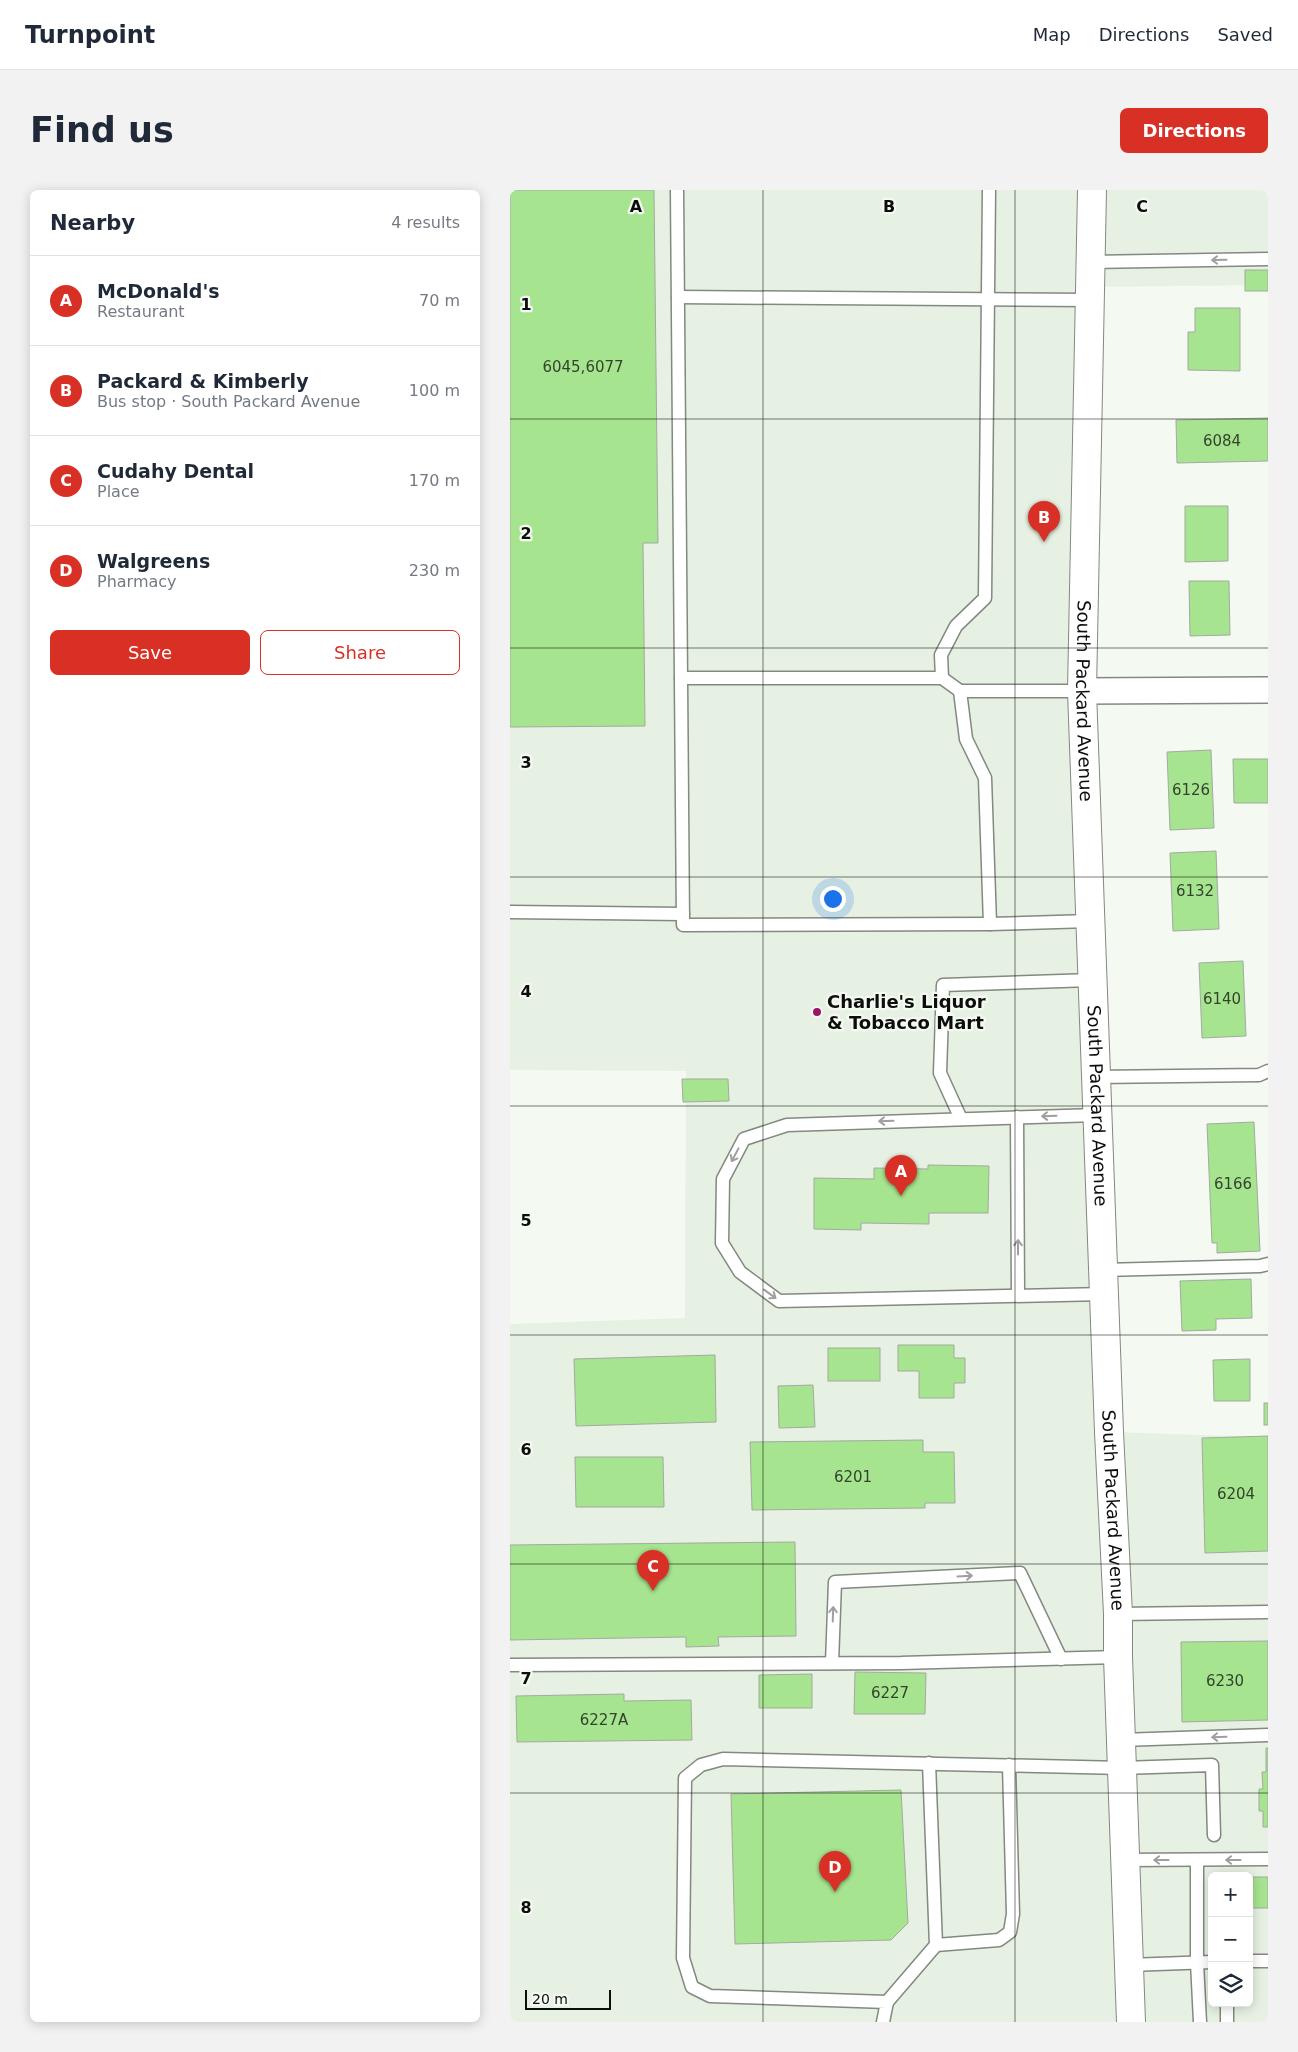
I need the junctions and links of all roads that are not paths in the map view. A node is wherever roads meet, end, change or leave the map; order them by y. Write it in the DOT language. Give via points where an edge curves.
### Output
graph roads {
  1 [pos="677,190"];
  2 [pos="989,190"];
  3 [pos="1092,190"];
  4 [pos="1268,259"];
  5 [pos="1090,262"];
  6 [pos="678,296"];
  7 [pos="986,298"];
  8 [pos="1090,300"];
  9 [pos="681,678"];
  10 [pos="942,678"];
  11 [pos="1082,690"];
  12 [pos="1268,690"];
  13 [pos="960,691"];
  14 [pos="510,912"];
  15 [pos="683,914"];
  16 [pos="1090,921"];
  17 [pos="990,924"];
  18 [pos="1092,980"];
  19 [pos="1268,1071"];
  20 [pos="1096,1077"];
  21 [pos="1097,1115"];
  22 [pos="1017,1117"];
  23 [pos="961,1119"];
  24 [pos="1268,1264"];
  25 [pos="1104,1282"];
  26 [pos="1018,1296"];
  27 [pos="1268,1612"];
  28 [pos="1118,1614"];
  29 [pos="1118,1657"];
  30 [pos="1060,1659"];
  31 [pos="832,1663"];
  32 [pos="510,1665"];
  33 [pos="1268,1735"];
  34 [pos="1121,1740"];
  35 [pos="929,1763"];
  36 [pos="1009,1765"];
  37 [pos="1122,1768"];
  38 [pos="1214,1835"];
  39 [pos="1125,1860"];
  40 [pos="1198,1860"];
  41 [pos="1268,1860"];
  42 [pos="936,1945"];
  43 [pos="1253,1961"];
  44 [pos="1268,1961"];
  45 [pos="1197,1962"];
  46 [pos="1208,1962"];
  47 [pos="1129,1965"];
  48 [pos="887,2002"];
  49 [pos="1227,2007"];
  50 [pos="883,2022"];
  51 [pos="1131,2022"];
  52 [pos="1200,2022"];
  53 [pos="1227,2022"];
  1 -- 6 [label="lane"];
  2 -- 7 [label="lane"];
  3 -- 5 [label="street, South Packard Avenue"];
  4 -- 5 [label="lane, one-way"];
  5 -- 8 [label="street, South Packard Avenue"];
  6 -- 7 [label="lane"];
  6 -- 9 [label="lane"];
  7 -- 8 [label="lane"];
  7 -- 10 [label="lane" via="986,598 956,626 941,655"];
  8 -- 11 [label="street, South Packard Avenue"];
  9 -- 10 [label="lane"];
  9 -- 15 [label="lane"];
  10 -- 13 [label="lane"];
  11 -- 12 [label="street"];
  11 -- 13 [label="lane"];
  11 -- 16 [label="street, South Packard Avenue"];
  13 -- 17 [label="lane" via="966,739 986,778"];
  14 -- 15 [label="lane"];
  15 -- 17 [label="lane" via="683,925"];
  16 -- 17 [label="lane"];
  16 -- 18 [label="street, South Packard Avenue"];
  18 -- 20 [label="street, South Packard Avenue"];
  18 -- 23 [label="lane" via="943,985 940,1073"];
  19 -- 20 [label="lane" via="1259,1075"];
  20 -- 21 [label="street, South Packard Avenue"];
  21 -- 22 [label="lane, one-way"];
  21 -- 25 [label="street, South Packard Avenue"];
  22 -- 23 [label="lane"];
  26 -- 22 [label="lane, one-way"];
  23 -- 26 [label="lane, one-way" via="787,1124 744,1139 722,1179 722,1242 740,1272 780,1301"];
  24 -- 25 [label="lane"];
  25 -- 26 [label="lane"];
  25 -- 28 [label="street, South Packard Avenue"];
  27 -- 28 [label="lane"];
  28 -- 29 [label="street, South Packard Avenue"];
  29 -- 30 [label="lane"];
  29 -- 34 [label="street, South Packard Avenue"];
  30 -- 31 [label="lane"];
  31 -- 30 [label="lane, one-way" via="835,1582 1020,1573"];
  31 -- 32 [label="lane"];
  33 -- 34 [label="lane, one-way"];
  34 -- 37 [label="street, South Packard Avenue"];
  35 -- 36 [label="lane"];
  35 -- 42 [label="lane"];
  35 -- 48 [label="lane" via="723,1759 701,1765 685,1778 683,1958 692,1987 710,1996"];
  36 -- 37 [label="lane"];
  36 -- 42 [label="lane" via="1013,1914 1010,1932 999,1940"];
  37 -- 38 [label="lane" via="1212,1765"];
  37 -- 39 [label="street, South Packard Avenue"];
  40 -- 39 [label="lane, one-way"];
  39 -- 47 [label="street, South Packard Avenue"];
  41 -- 40 [label="lane, one-way"];
  40 -- 45 [label="lane"];
  42 -- 48 [label="lane"];
  43 -- 44 [label="lane"];
  45 -- 46 [label="lane"];
  45 -- 47 [label="lane"];
  45 -- 52 [label="lane"];
  47 -- 51 [label="street, South Packard Avenue"];
  48 -- 50 [label="lane"];
  49 -- 53 [label="lane"];
}
